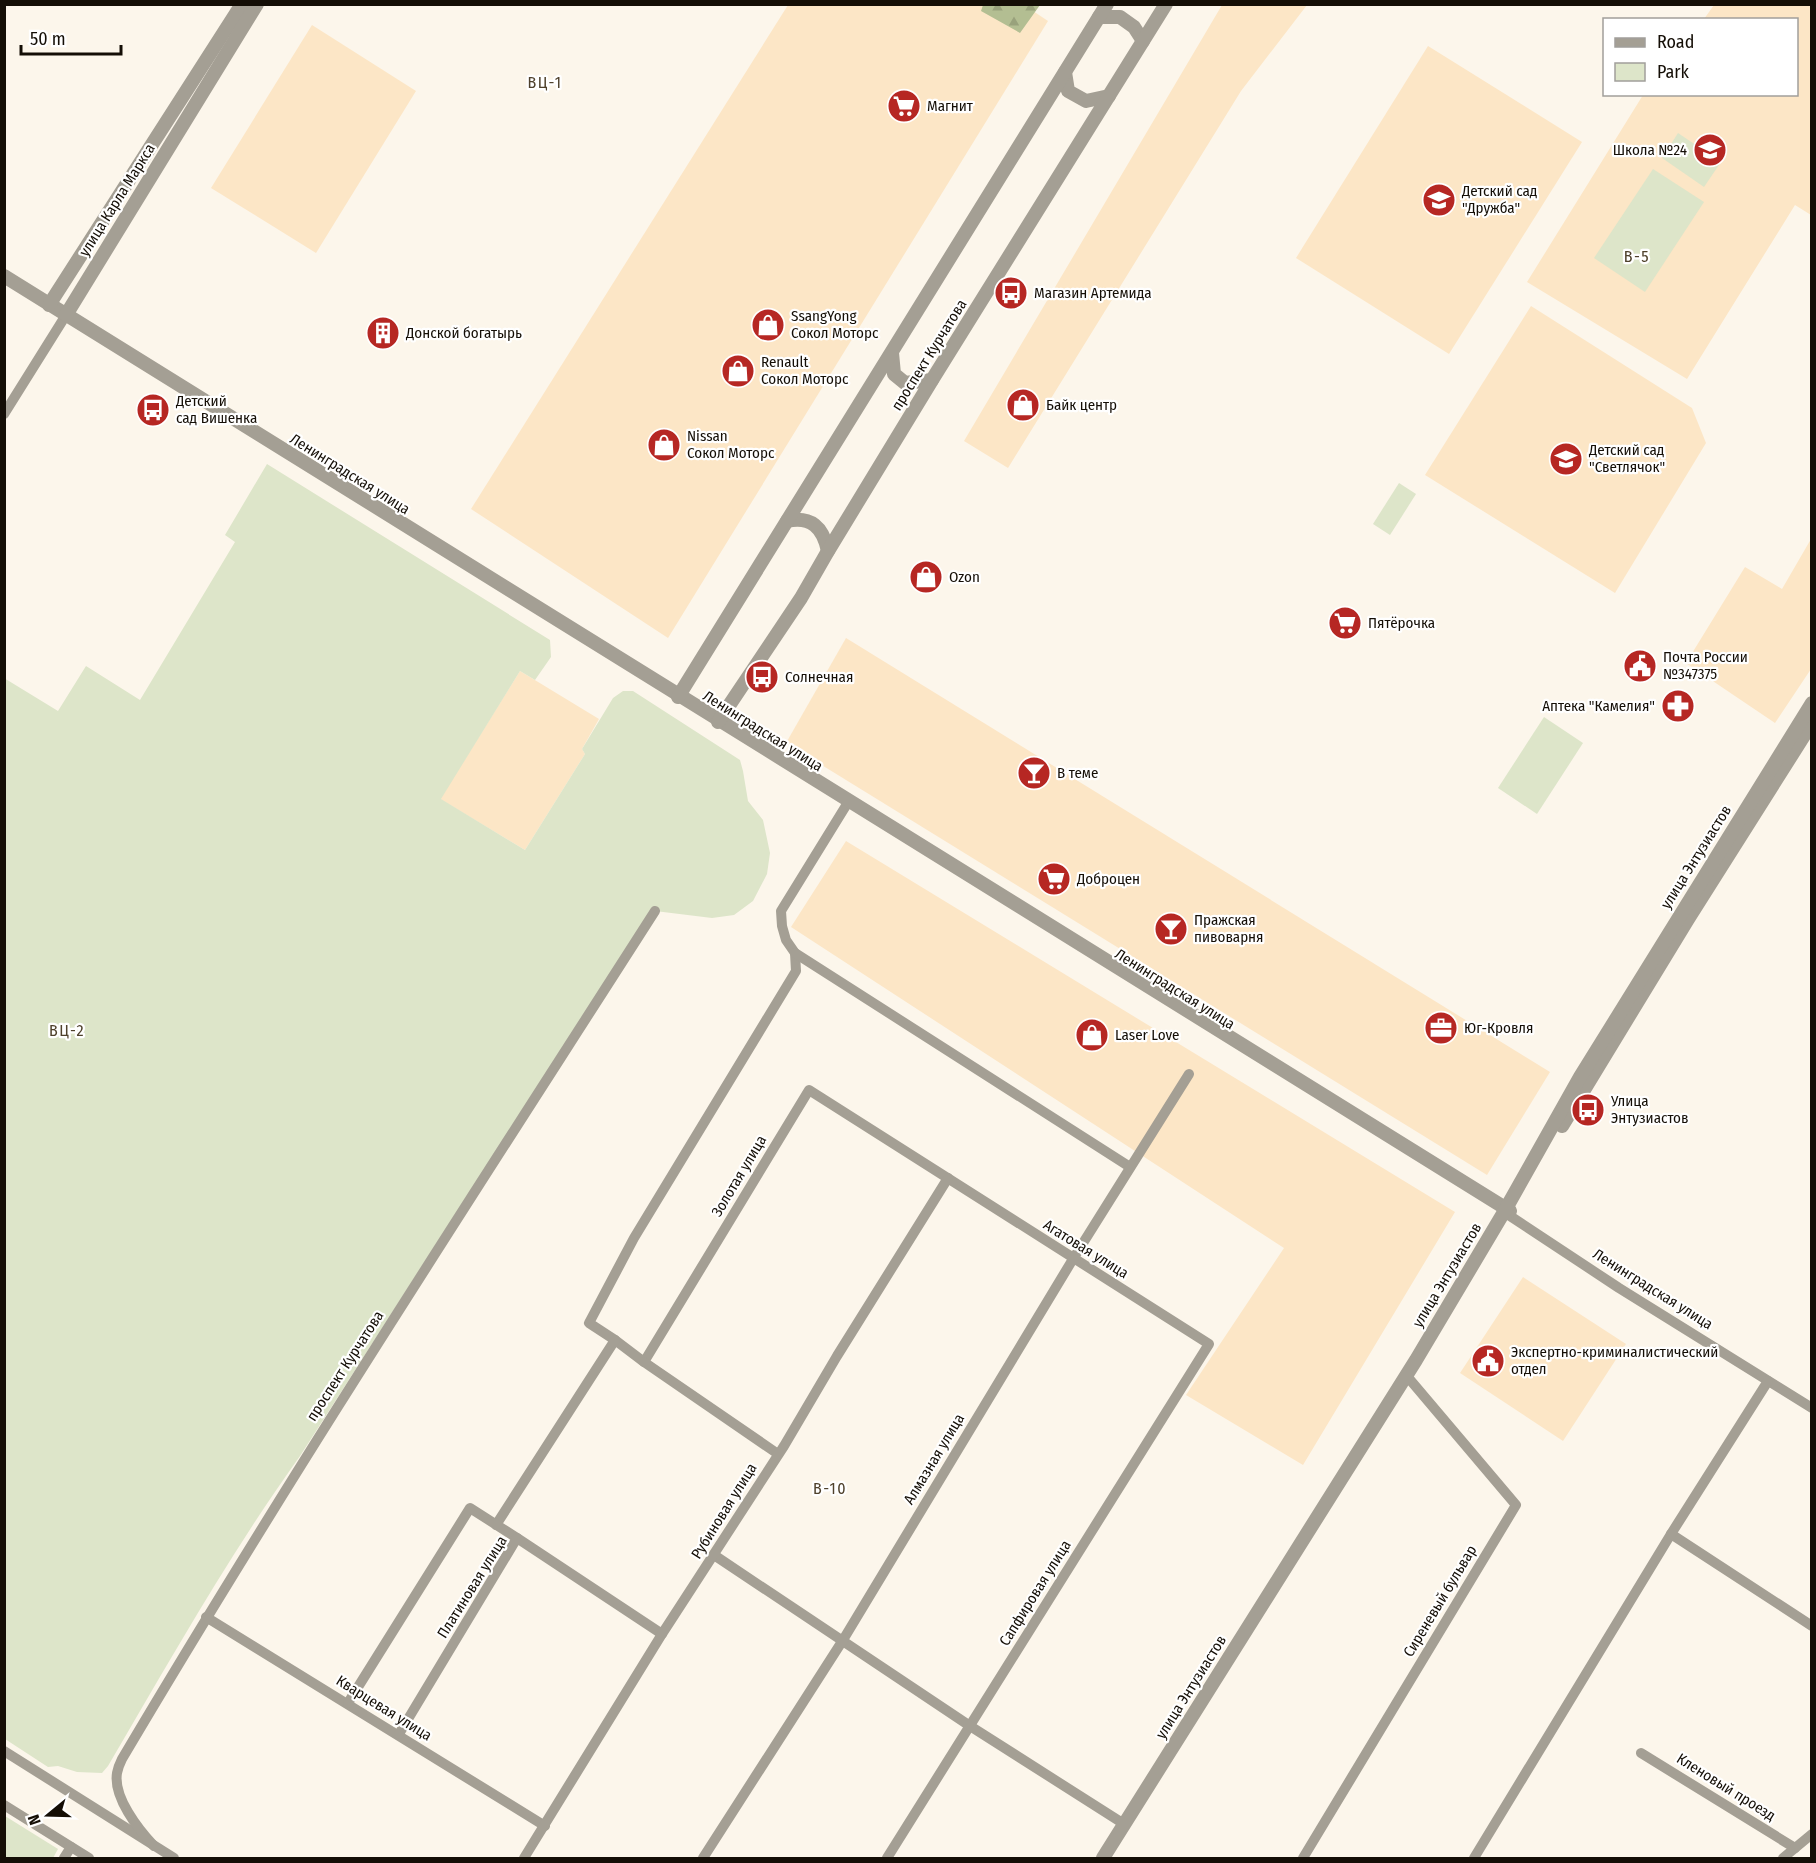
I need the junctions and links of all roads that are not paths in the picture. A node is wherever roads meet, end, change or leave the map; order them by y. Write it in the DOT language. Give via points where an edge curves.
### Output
graph roads {
  1 [pos="242,4"];
  2 [pos="257,4"];
  3 [pos="1107,4"];
  4 [pos="1166,4"];
  5 [pos="1099,17"];
  6 [pos="1143,41"];
  7 [pos="1065,72"];
  8 [pos="1109,96"];
  9 [pos="4,277"];
  10 [pos="49,305"];
  11 [pos="66,315"];
  12 [pos="892,353"];
  13 [pos="932,380"];
  14 [pos="4,414"];
  15 [pos="787,521"];
  16 [pos="828,551"];
  17 [pos="678,696"];
  18 [pos="1812,703"];
  19 [pos="719,721"];
  20 [pos="1812,723"];
  21 [pos="847,804"];
  22 [pos="655,911"];
  23 [pos="795,953"];
  24 [pos="1189,1074"];
  25 [pos="1130,1167"];
  26 [pos="948,1178"];
  27 [pos="1507,1211"];
  28 [pos="1073,1259"];
  29 [pos="615,1340"];
  30 [pos="1209,1344"];
  31 [pos="644,1362"];
  32 [pos="1406,1375"];
  33 [pos="1768,1381"];
  34 [pos="1812,1408"];
  35 [pos="778,1454"];
  36 [pos="496,1525"];
  37 [pos="1671,1534"];
  38 [pos="517,1538"];
  39 [pos="714,1555"];
  40 [pos="206,1617"];
  41 [pos="1812,1626"];
  42 [pos="662,1634"];
  43 [pos="843,1640"];
  44 [pos="348,1703"];
  45 [pos="970,1726"];
  46 [pos="399,1734"];
  47 [pos="4,1751"];
  48 [pos="1641,1753"];
  49 [pos="4,1805"];
  50 [pos="1124,1824"];
  51 [pos="545,1826"];
  52 [pos="1812,1834"];
  53 [pos="154,1846"];
  54 [pos="71,1847"];
  55 [pos="1795,1848"];
  56 [pos="64,1858"];
  57 [pos="89,1858"];
  58 [pos="174,1858"];
  59 [pos="525,1858"];
  60 [pos="703,1858"];
  61 [pos="887,1858"];
  62 [pos="1105,1858"];
  63 [pos="1303,1858"];
  64 [pos="1474,1858"];
  65 [pos="1783,1858"];
  1 -- 10 [label="street, улица Карла Маркса"];
  2 -- 11 [label="street, улица Карла Маркса"];
  3 -- 5 [label="street"];
  4 -- 6 [label="street, проспект Курчатова"];
  5 -- 6 [label="street" via="1120,17 1134,27"];
  5 -- 7 [label="street"];
  6 -- 8 [label="street, проспект Курчатова"];
  7 -- 8 [label="street" via="1068,91 1086,101"];
  7 -- 12 [label="street"];
  8 -- 13 [label="street, проспект Курчатова"];
  9 -- 10 [label="street, Ленинградская улица"];
  10 -- 11 [label="street, Ленинградская улица"];
  11 -- 14 [label="street, улица Карла Маркса"];
  11 -- 17 [label="street, Ленинградская улица" via="461,565"];
  12 -- 13 [label="street" via="894,374 905,383"];
  12 -- 15 [label="street"];
  13 -- 16 [label="street, проспект Курчатова"];
  15 -- 16 [label="street" via="806,520 814,525 821,531"];
  15 -- 17 [label="street"];
  16 -- 19 [label="street, проспект Курчатова"];
  17 -- 19 [label="street, Ленинградская улица"];
  18 -- 27 [label="street, улица Энтузиастов" via="1580,1077"];
  19 -- 21 [label="street, Ленинградская улица"];
  19 -- 27 [label="street"];
  20 -- 27 [label="street"];
  21 -- 23 [label="street" via="781,911 786,940"];
  21 -- 27 [label="street, Ленинградская улица"];
  22 -- 40 [label="street, проспект Курчатова"];
  23 -- 25 [label="street"];
  23 -- 29 [label="street" via="796,971 634,1238 589,1323"];
  24 -- 25 [label="street, Алмазная улица"];
  25 -- 28 [label="street, Алмазная улица"];
  26 -- 28 [label="street, Агатовая улица"];
  26 -- 31 [label="street, Золотая улица" via="809,1090"];
  26 -- 35 [label="street, Рубиновая улица"];
  27 -- 32 [label="street, улица Энтузиастов"];
  27 -- 33 [label="street, Ленинградская улица" via="1619,1288"];
  28 -- 30 [label="street, Агатовая улица"];
  28 -- 43 [label="street, Алмазная улица"];
  29 -- 31 [label="street"];
  29 -- 36 [label="street"];
  30 -- 45 [label="street, Сапфировая улица"];
  31 -- 35 [label="street"];
  32 -- 50 [label="street, улица Энтузиастов"];
  32 -- 63 [label="street, Сиреневый бульвар" via="1516,1505"];
  33 -- 34 [label="street, Ленинградская улица"];
  33 -- 37 [label="street"];
  35 -- 39 [label="street, Рубиновая улица"];
  36 -- 38 [label="street"];
  36 -- 44 [label="street" via="470,1508"];
  37 -- 41 [label="street"];
  37 -- 64 [label="street"];
  38 -- 42 [label="street, Платиновая улица"];
  38 -- 46 [label="street, Платиновая улица"];
  39 -- 42 [label="street, Рубиновая улица"];
  39 -- 43 [label="street"];
  40 -- 44 [label="street, Кварцевая улица"];
  40 -- 53 [label="street, проспект Курчатова" via="117,1770 116,1781 125,1805 138,1829"];
  42 -- 51 [label="street, Рубиновая улица"];
  43 -- 45 [label="street"];
  43 -- 60 [label="street, Алмазная улица"];
  44 -- 46 [label="street, Кварцевая улица"];
  45 -- 50 [label="street"];
  45 -- 61 [label="street, Сапфировая улица"];
  46 -- 51 [label="street, Кварцевая улица"];
  47 -- 53 [label="street"];
  48 -- 55 [label="street, Кленовый проезд"];
  49 -- 54 [label="street"];
  50 -- 62 [label="street, улица Энтузиастов"];
  51 -- 59 [label="street, Рубиновая улица"];
  52 -- 55 [label="street"];
  53 -- 58 [label="street"];
  54 -- 56 [label="street"];
  54 -- 57 [label="street"];
  55 -- 65 [label="street"];
}
